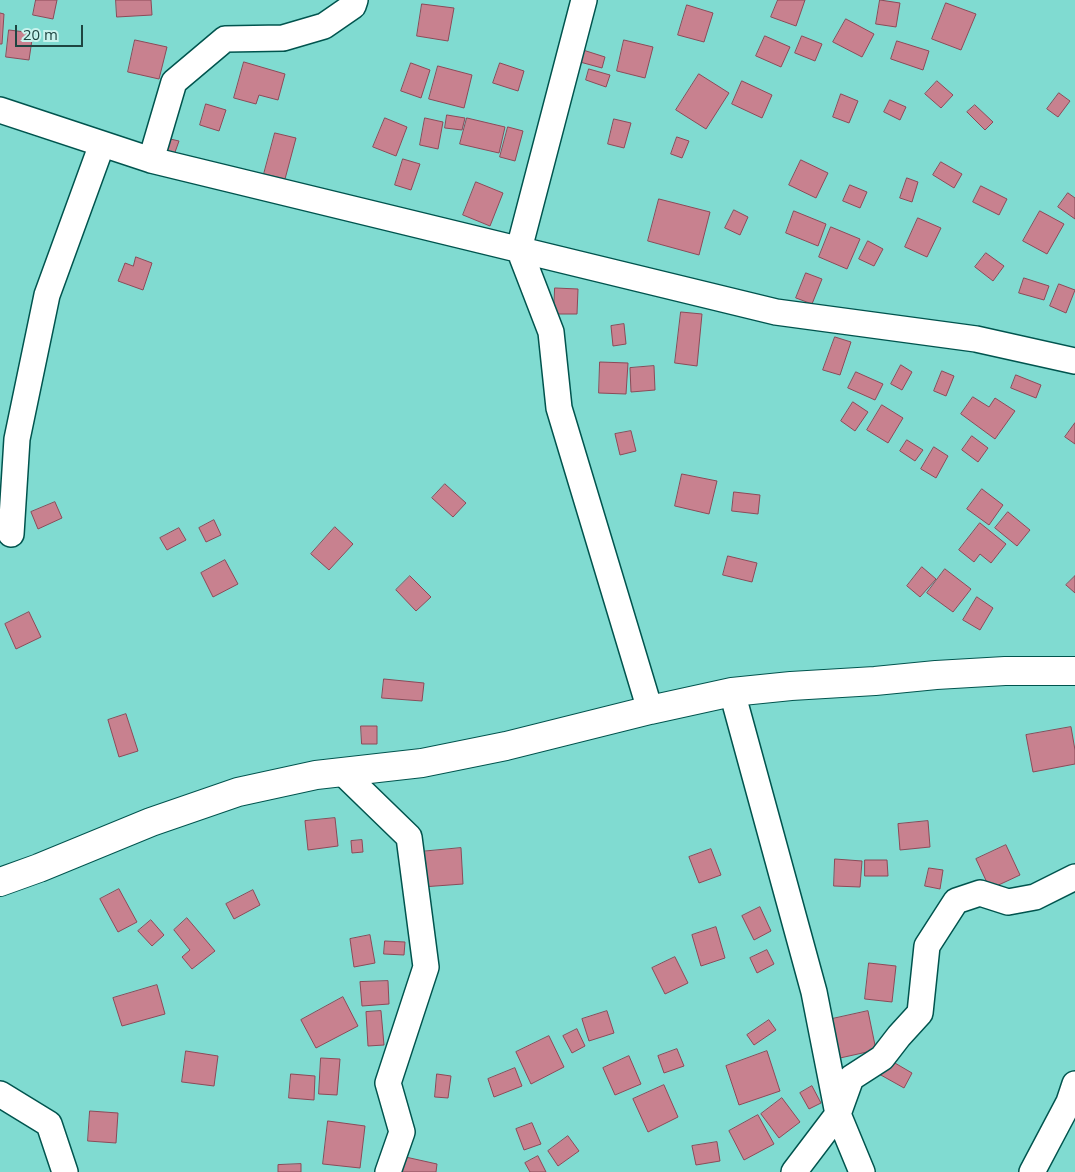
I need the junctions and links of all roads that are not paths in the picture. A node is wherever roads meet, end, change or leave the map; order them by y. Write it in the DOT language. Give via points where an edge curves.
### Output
graph roads {
  1 [pos="355,0"];
  2 [pos="584,0"];
  3 [pos="0,110"];
  4 [pos="102,144"];
  5 [pos="150,160"];
  6 [pos="519,249"];
  7 [pos="1075,361"];
  8 [pos="11,534"];
  9 [pos="1075,671"];
  10 [pos="732,692"];
  11 [pos="650,710"];
  12 [pos="342,772"];
  13 [pos="1075,877"];
  14 [pos="0,882"];
  15 [pos="1075,1084"];
  16 [pos="0,1094"];
  17 [pos="838,1114"];
  18 [pos="65,1172"];
  19 [pos="388,1172"];
  20 [pos="794,1172"];
  21 [pos="862,1172"];
  22 [pos="1032,1172"];
  1 -- 5 [label="street" via="353,6 324,26 284,38 225,39 174,82"];
  2 -- 6 [label="street"];
  3 -- 4 [label="street"];
  4 -- 5 [label="street"];
  4 -- 8 [label="street" via="47,295 17,439"];
  5 -- 6 [label="street"];
  6 -- 7 [label="street" via="776,312 976,339"];
  6 -- 11 [label="street" via="551,332 559,408"];
  9 -- 10 [label="street" via="965,673"];
  10 -- 11 [label="street"];
  10 -- 17 [label="street" via="814,992"];
  11 -- 12 [label="street" via="422,764"];
  12 -- 14 [label="street" via="316,774 238,792"];
  12 -- 19 [label="street" via="409,836 426,967 388,1083 402,1132"];
  13 -- 17 [label="street" via="1035,897 1008,902 980,893 956,902 927,946 920,1013 882,1058 851,1078"];
  15 -- 22 [label="street" via="1069,1102"];
  16 -- 18 [label="street" via="49,1124"];
  17 -- 20 [label="street"];
  17 -- 21 [label="street"];
}
